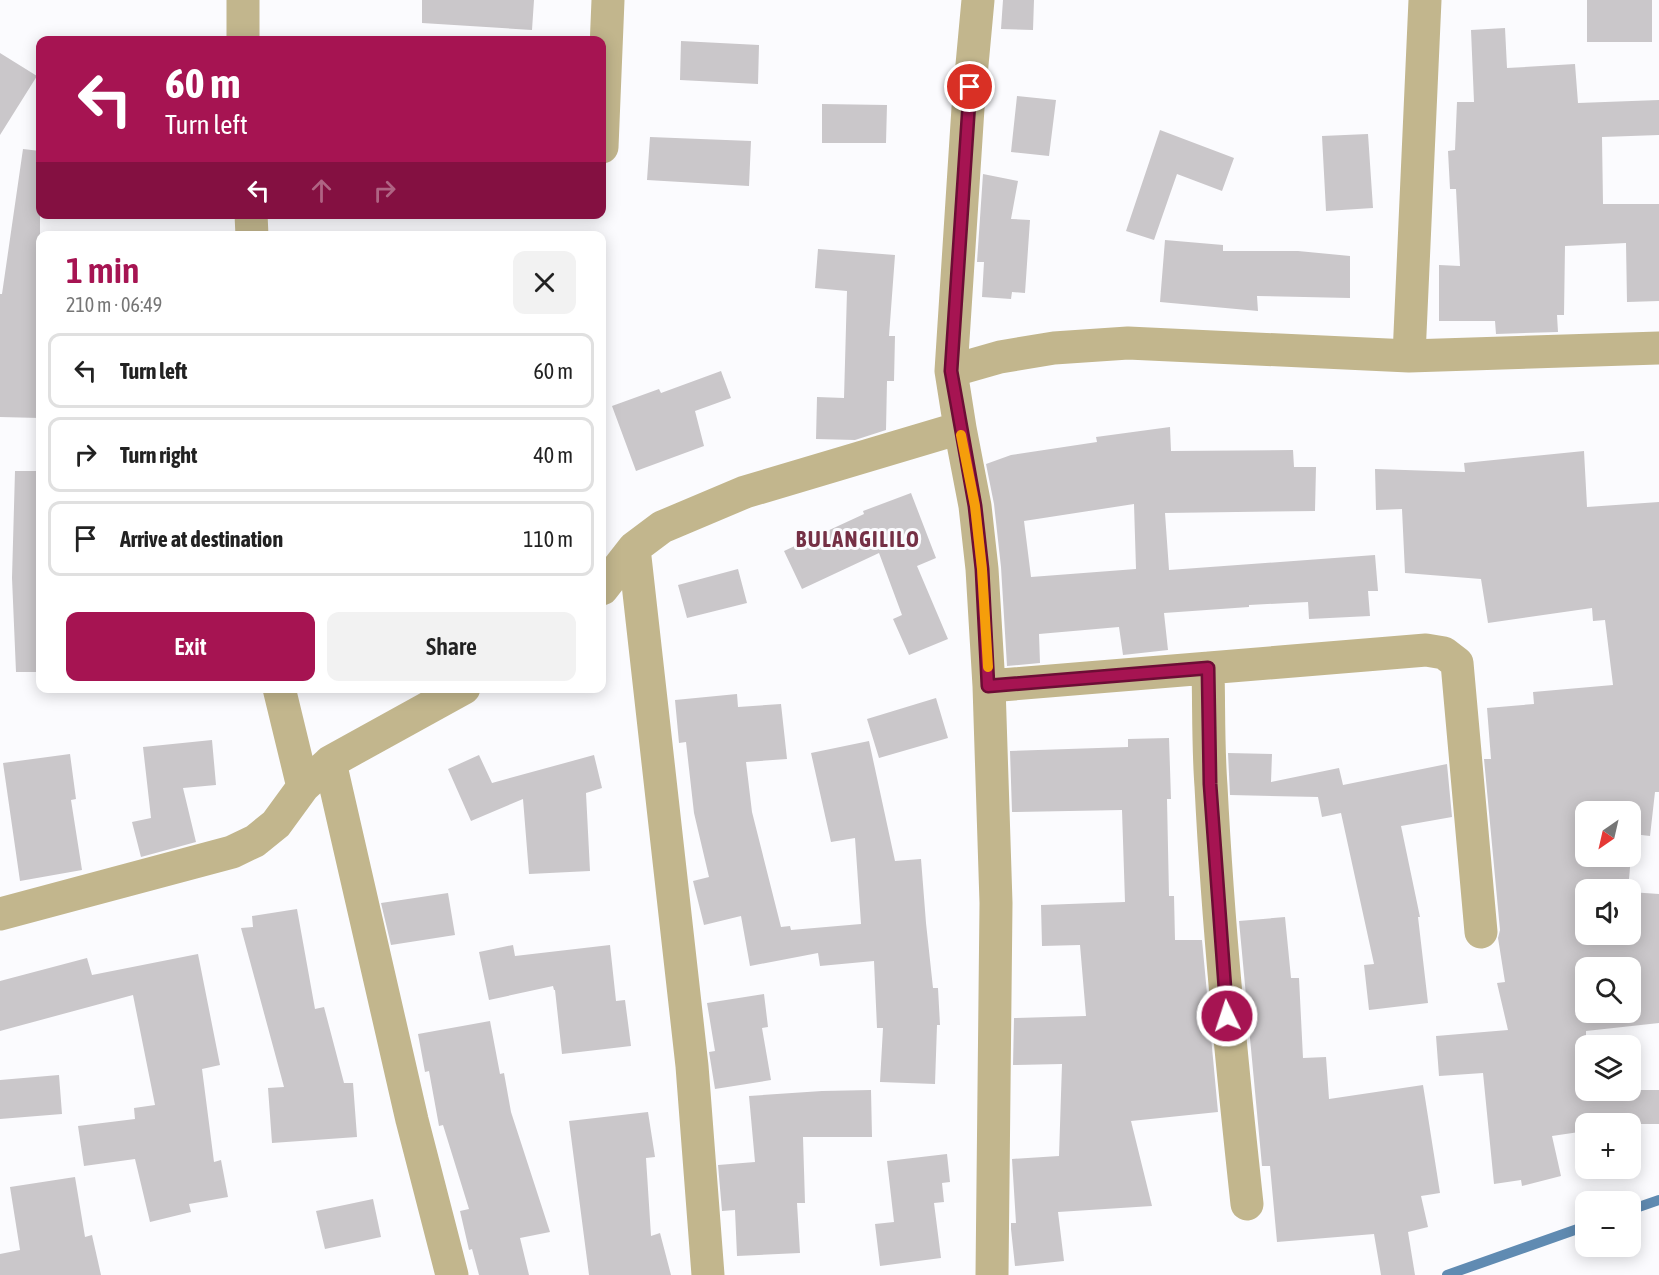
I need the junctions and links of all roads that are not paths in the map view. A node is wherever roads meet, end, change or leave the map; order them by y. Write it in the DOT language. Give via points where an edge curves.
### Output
graph roads {
  1 [pos="243,0"];
  2 [pos="608,0"];
  3 [pos="978,0"];
  4 [pos="1425,0"];
  5 [pos="243,36"];
  6 [pos="606,49"];
  7 [pos="1659,348"];
  8 [pos="1409,356"];
  9 [pos="951,371"];
  10 [pos="960,428"];
  11 [pos="634,548"];
  12 [pos="606,584"];
  13 [pos="1208,668"];
  14 [pos="988,686"];
  15 [pos="280,693"];
  16 [pos="455,693"];
  17 [pos="330,762"];
  18 [pos="303,787"];
  19 [pos="0,914"];
  20 [pos="1481,932"];
  21 [pos="1247,1204"];
  22 [pos="452,1275"];
  23 [pos="708,1275"];
  24 [pos="992,1275"];
  1 -- 5 [label="street"];
  2 -- 6 [label="street"];
  3 -- 9 [label="street"];
  4 -- 8 [label="street"];
  7 -- 8 [label="street"];
  8 -- 9 [label="street" via="1128,343 1054,348"];
  9 -- 10 [label="street"];
  10 -- 11 [label="street" via="745,492 662,527"];
  10 -- 14 [label="street" via="982,569"];
  11 -- 12 [label="street"];
  11 -- 23 [label="street" via="692,1066"];
  13 -- 14 [label="street"];
  13 -- 20 [label="street" via="1426,650 1444,653 1457,663"];
  13 -- 21 [label="street" via="1215,861"];
  14 -- 24 [label="street" via="996,903"];
  15 -- 18 [label="street"];
  16 -- 17 [label="street"];
  17 -- 18 [label="street"];
  17 -- 22 [label="street" via="412,1120"];
  18 -- 19 [label="street" via="276,824 255,841 232,852"];
}
